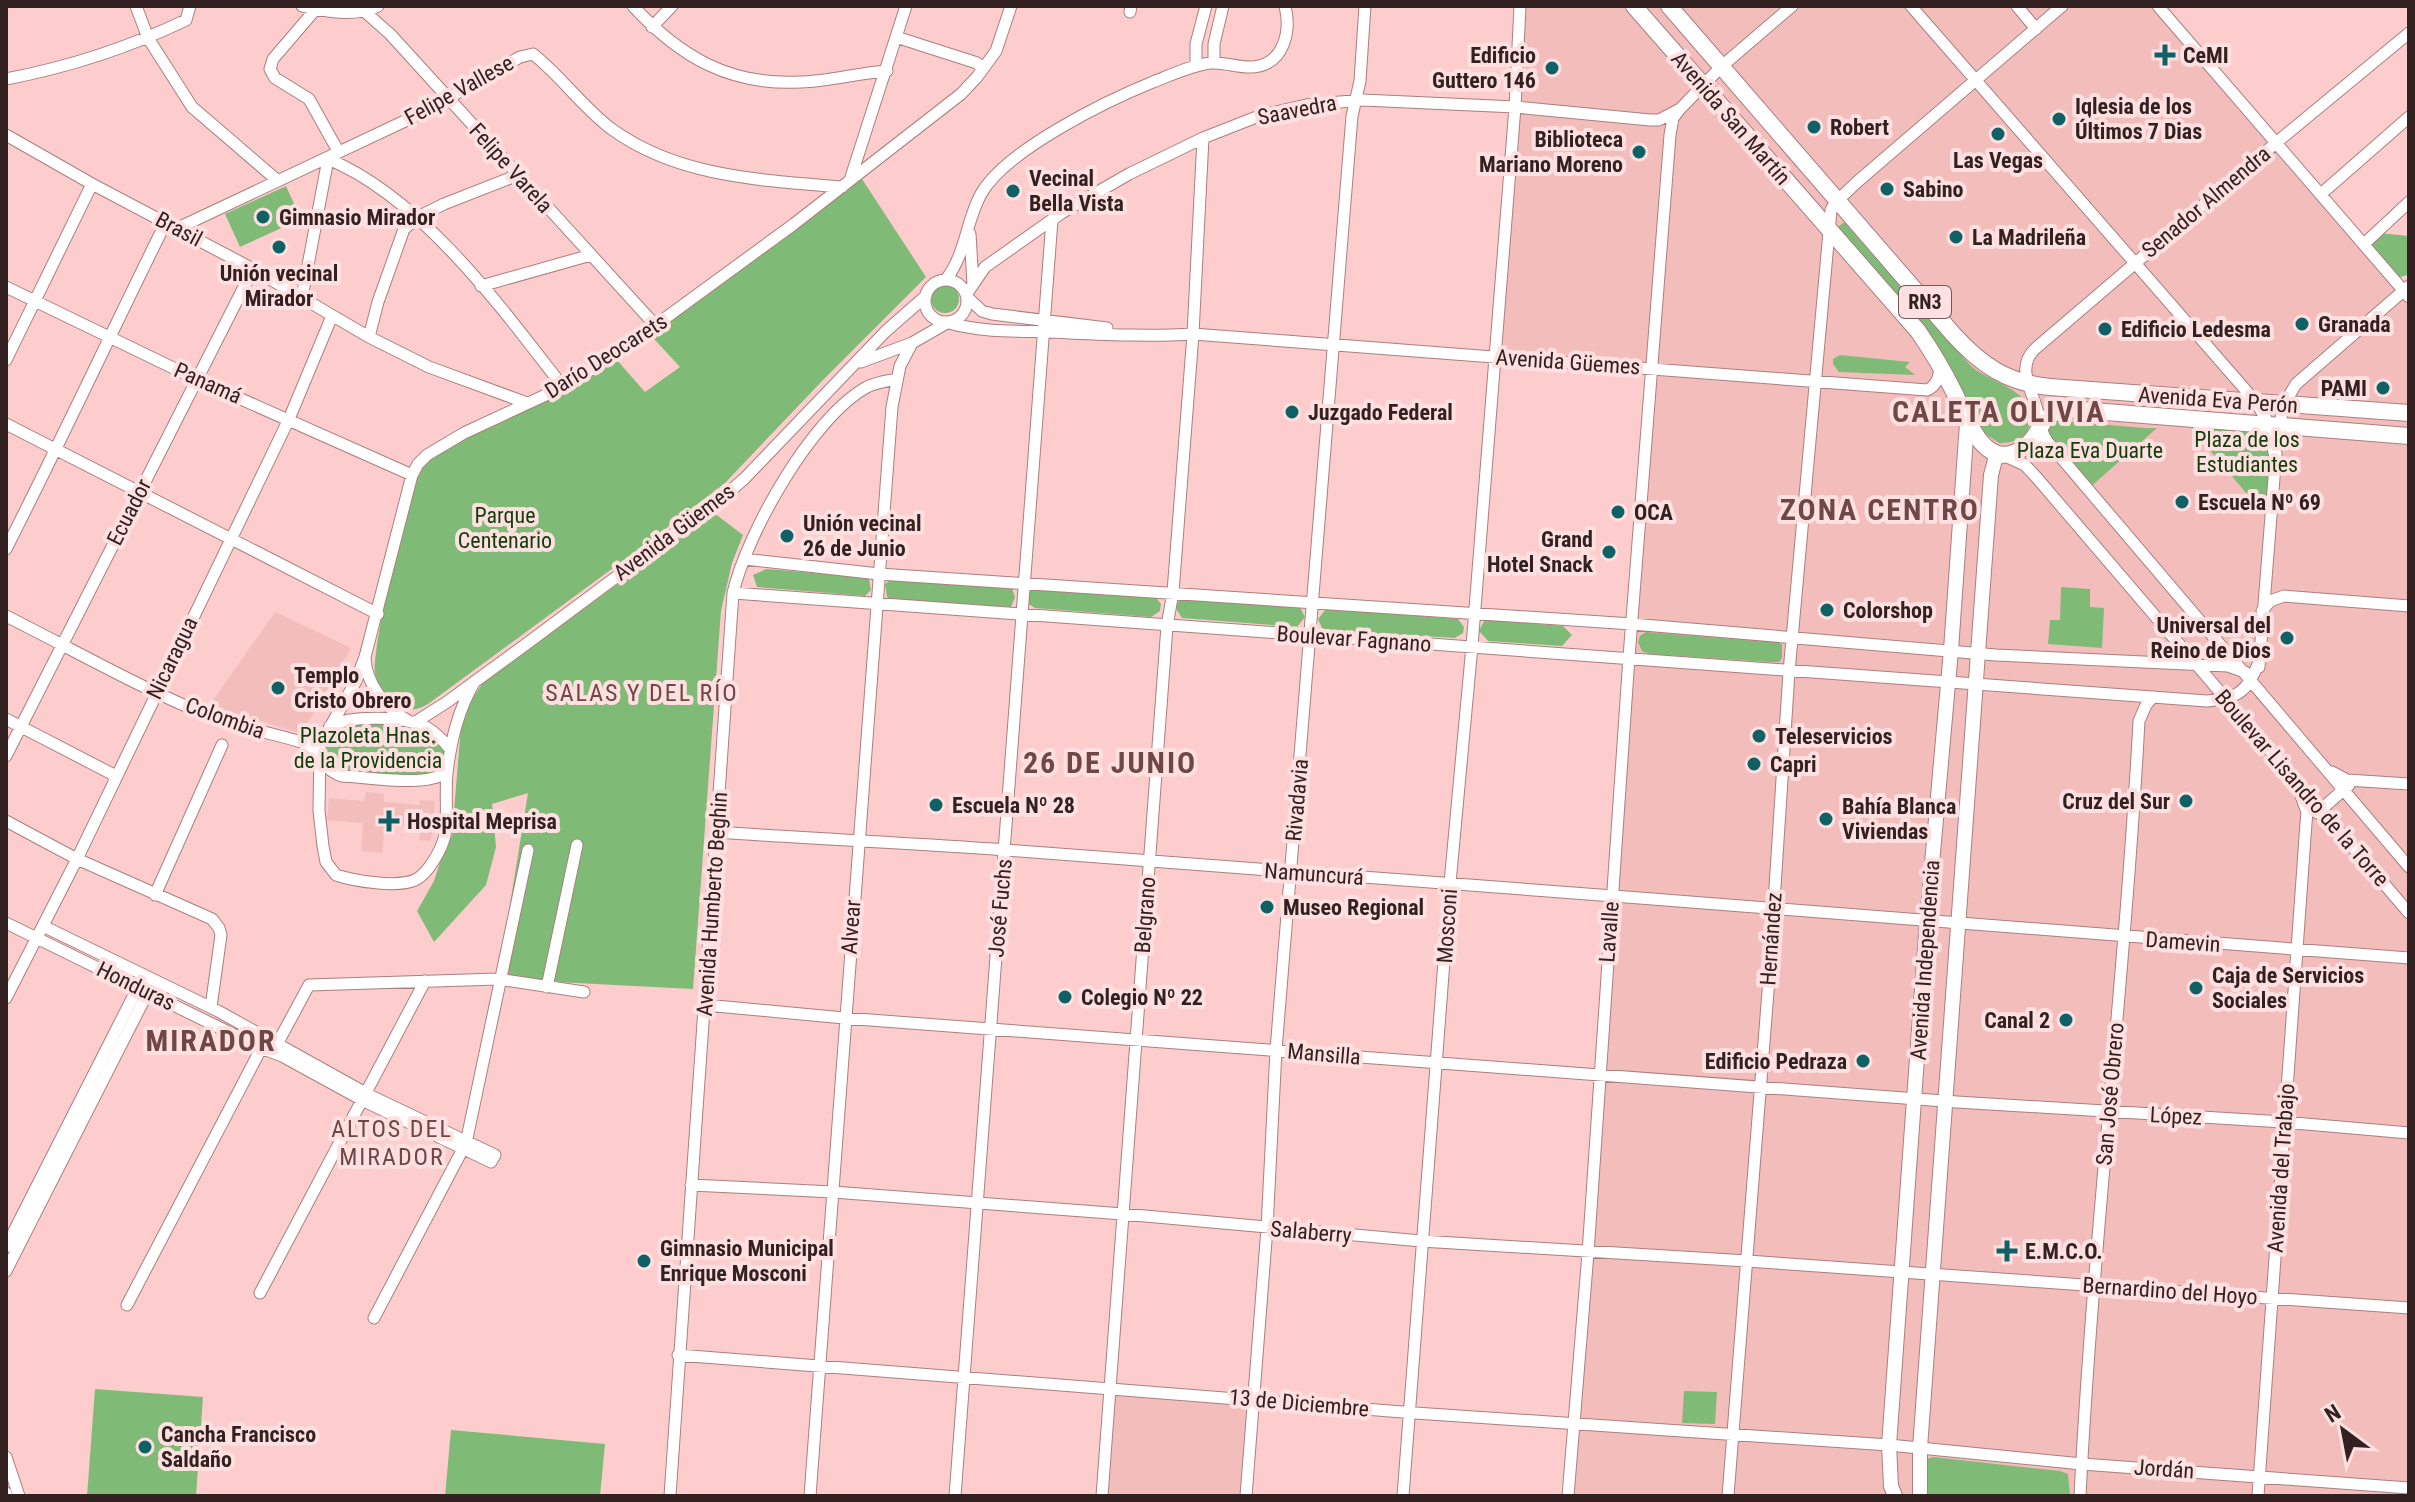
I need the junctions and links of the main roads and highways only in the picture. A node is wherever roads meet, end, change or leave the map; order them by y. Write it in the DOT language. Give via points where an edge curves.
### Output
graph roads {
  1 [pos="1634,6"];
  2 [pos="1669,6"];
  3 [pos="2027,385"];
  4 [pos="2409,413"];
  5 [pos="1967,423"];
  6 [pos="2409,436"];
  7 [pos="2000,455"];
  8 [pos="1893,1493"];
  9 [pos="1917,1496"];
  1 -- 5 [label="highway, Avenida San Martín / RN3" via="1918,331"];
  2 -- 3 [label="highway, Avenida San Martín / RN3" via="1970,353 1988,368"];
  3 -- 4 [label="highway, Avenida Eva Perón / RN3"];
  5 -- 7 [label="highway, RN3"];
  5 -- 8 [label="main road, Avenida Independencia" via="1889,1445"];
  6 -- 7 [label="highway, Avenida Eva Perón" via="2068,409 2040,424 2023,449"];
  7 -- 9 [label="main road, Avenida Independencia" via="1991,475"];
}
